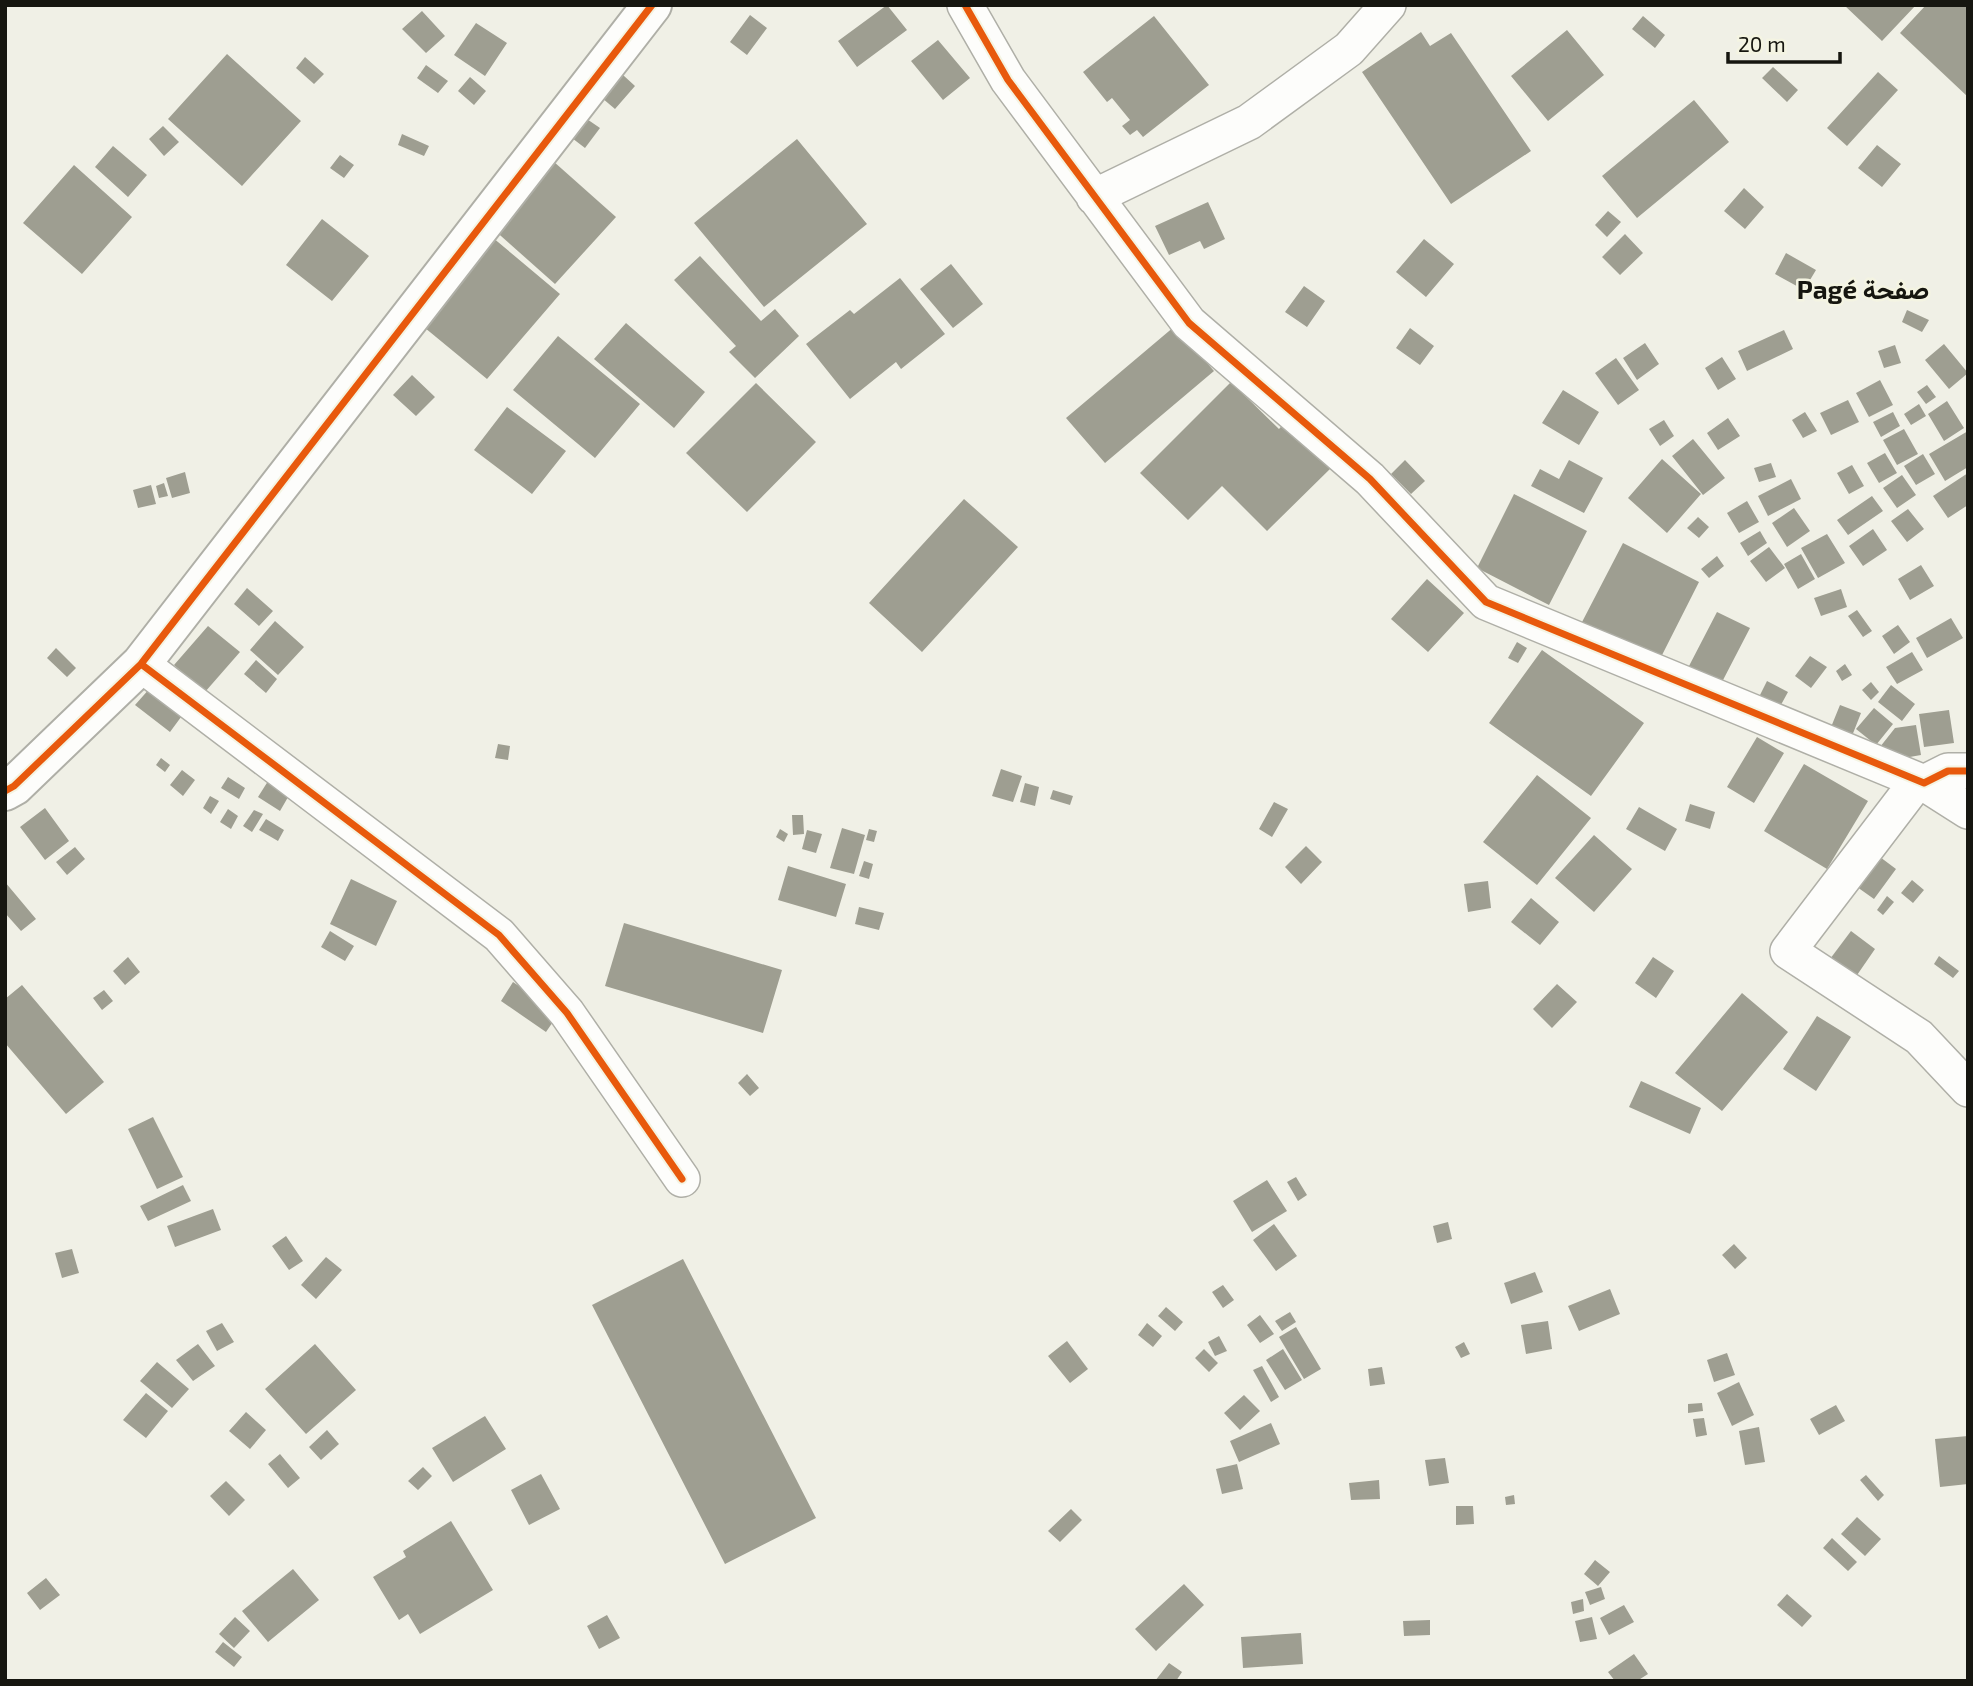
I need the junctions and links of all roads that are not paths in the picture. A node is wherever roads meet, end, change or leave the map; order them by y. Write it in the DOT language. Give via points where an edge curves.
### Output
graph roads {
  1 [pos="652,5"];
  2 [pos="965,5"];
  3 [pos="1388,5"];
  4 [pos="1094,197"];
  5 [pos="141,664"];
  6 [pos="1968,771"];
  7 [pos="1924,783"];
  8 [pos="5,791"];
  9 [pos="1968,811"];
  10 [pos="1968,1089"];
  11 [pos="682,1179"];
  1 -- 5 [label="street"];
  2 -- 4 [label="street" via="1008,80"];
  3 -- 4 [label="street" via="1349,48 1250,122"];
  4 -- 7 [label="street" via="1189,323 1370,479 1486,602"];
  5 -- 8 [label="street"];
  5 -- 11 [label="street" via="499,935 567,1013"];
  6 -- 7 [label="street" via="1948,771"];
  7 -- 9 [label="street"];
  7 -- 10 [label="street" via="1913,787 1788,951 1919,1037"];
}
